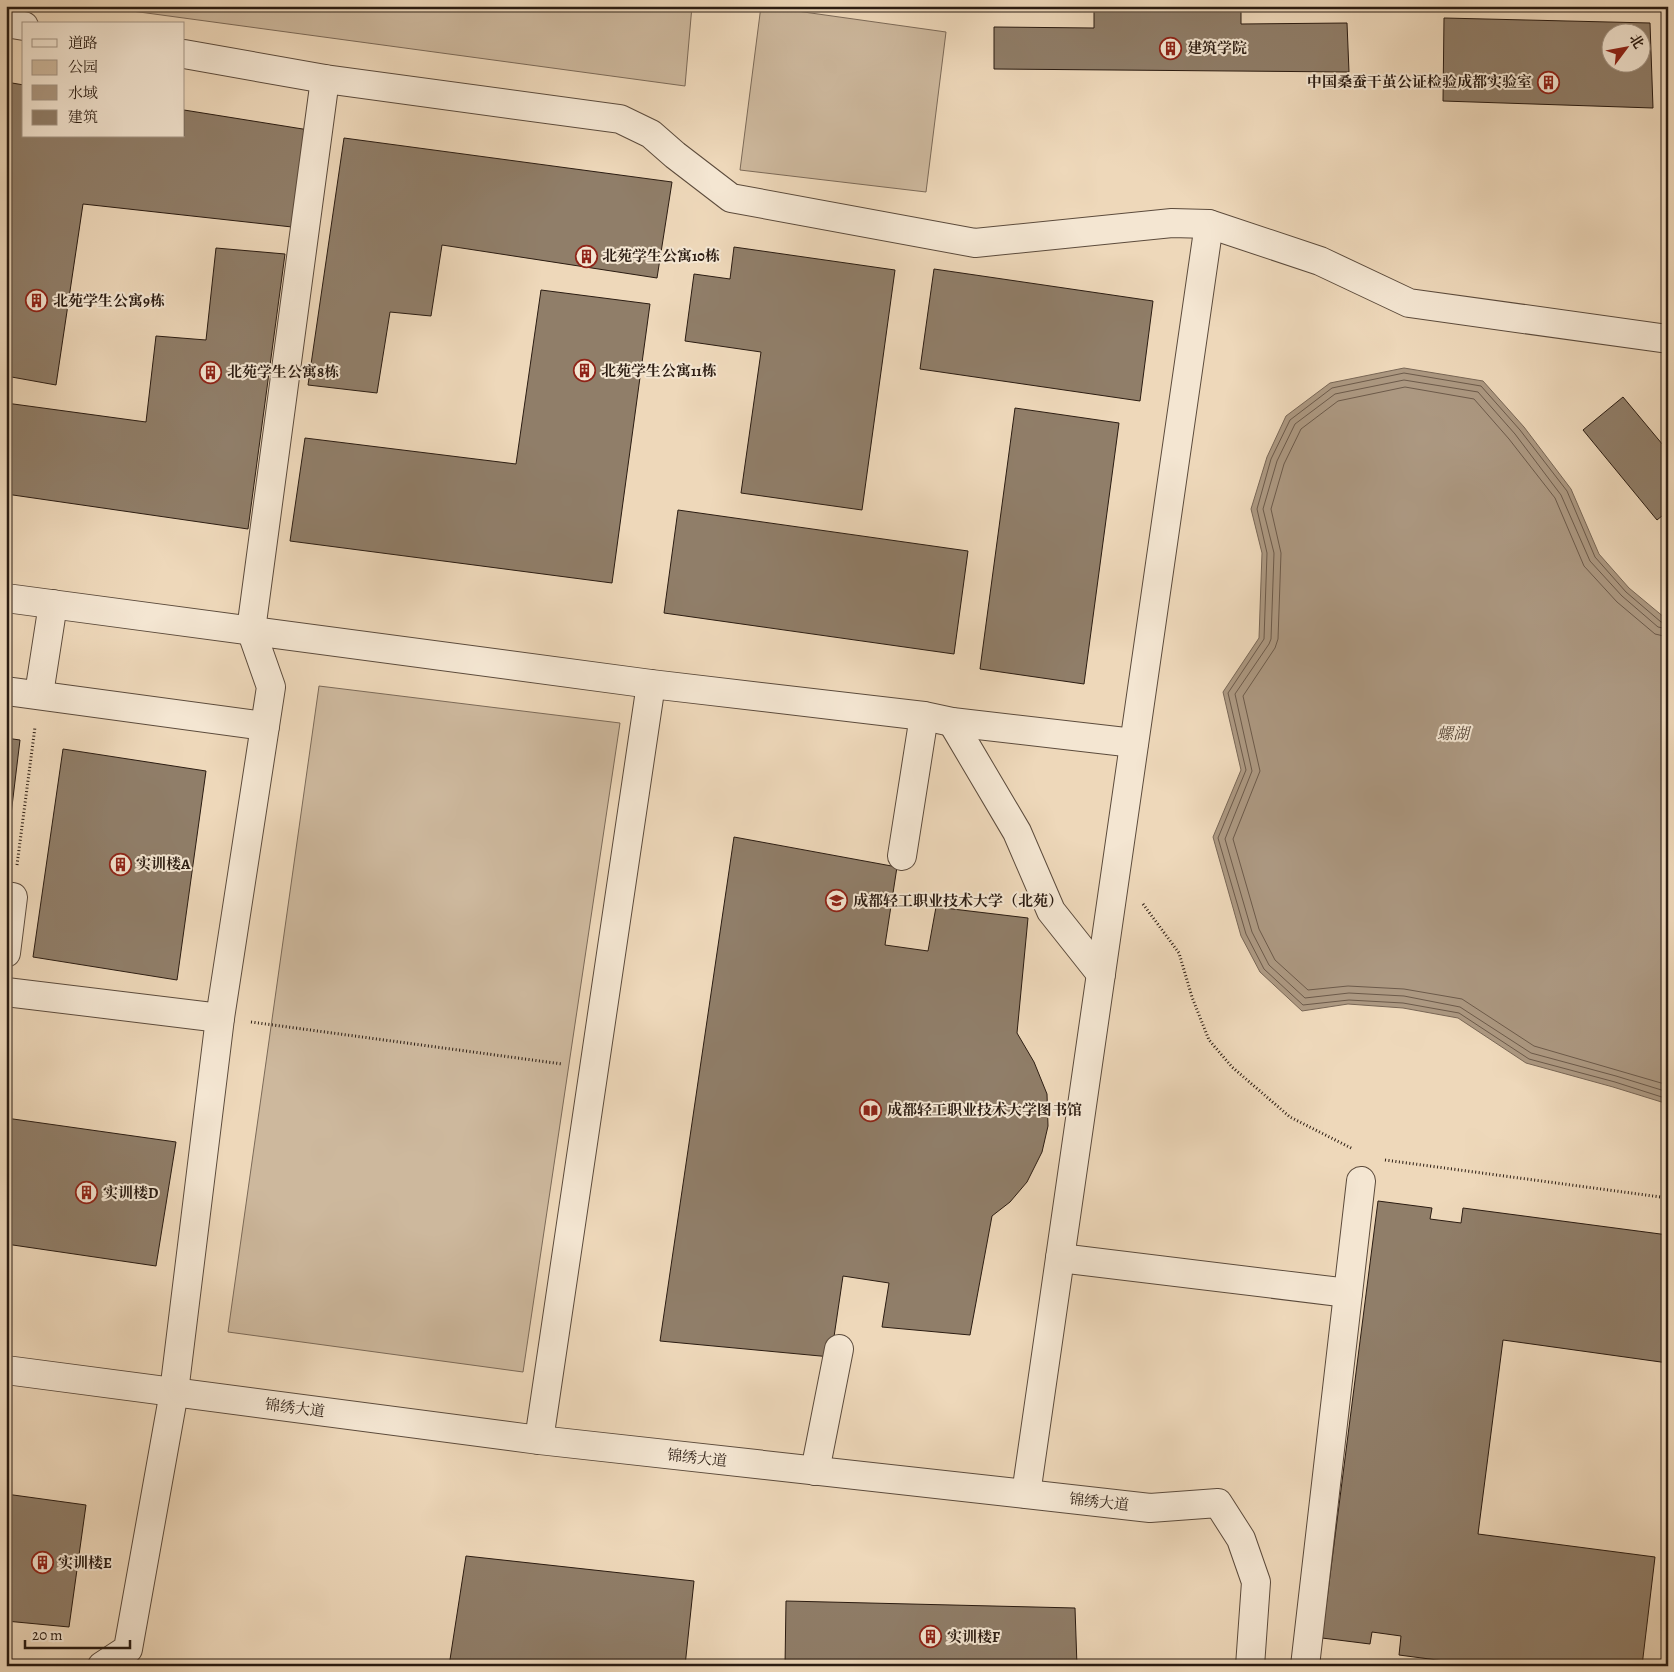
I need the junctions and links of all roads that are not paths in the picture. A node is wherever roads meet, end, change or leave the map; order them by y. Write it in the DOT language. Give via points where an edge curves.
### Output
graph roads {
  1 [pos="6,23"];
  2 [pos="22,26"];
  3 [pos="185,54"];
  4 [pos="325,79"];
  5 [pos="1209,224"];
  6 [pos="1668,340"];
  7 [pos="6,598"];
  8 [pos="52,604"];
  9 [pos="251,630"];
  10 [pos="651,684"];
  11 [pos="6,691"];
  12 [pos="39,694"];
  13 [pos="924,716"];
  14 [pos="952,722"];
  15 [pos="265,726"];
  16 [pos="1134,744"];
  17 [pos="902,856"];
  18 [pos="10,897"];
  19 [pos="6,953"];
  20 [pos="1101,974"];
  21 [pos="6,992"];
  22 [pos="220,1018"];
  23 [pos="1361,1181"];
  24 [pos="1060,1258"];
  25 [pos="1348,1292"];
  26 [pos="839,1350"];
  27 [pos="6,1370"];
  28 [pos="174,1392"];
  29 [pos="539,1440"];
  30 [pos="815,1471"];
  31 [pos="1026,1494"];
  32 [pos="102,1666"];
  33 [pos="1250,1666"];
  34 [pos="1305,1666"];
  1 -- 2 [label="lane"];
  3 -- 4 [label="lane"];
  4 -- 5 [label="lane" via="620,118 651,134 731,198 975,243 1172,222"];
  4 -- 9 [label="lane"];
  5 -- 6 [label="lane" via="1320,262 1409,303"];
  5 -- 16 [label="lane"];
  7 -- 8 [label="lane"];
  8 -- 9 [label="lane"];
  8 -- 12 [label="lane"];
  9 -- 10 [label="lane"];
  9 -- 15 [label="lane" via="271,687"];
  10 -- 13 [label="lane"];
  10 -- 29 [label="lane"];
  11 -- 12 [label="lane"];
  12 -- 15 [label="lane"];
  13 -- 14 [label="lane"];
  13 -- 17 [label="lane"];
  14 -- 16 [label="lane"];
  14 -- 20 [label="lane" via="1017,832 1051,910"];
  15 -- 22 [label="lane"];
  16 -- 20 [label="lane"];
  18 -- 19 [label="lane"];
  20 -- 24 [label="lane"];
  21 -- 22 [label="lane"];
  22 -- 28 [label="lane"];
  23 -- 25 [label="lane"];
  24 -- 25 [label="lane"];
  24 -- 31 [label="lane"];
  25 -- 34 [label="lane"];
  26 -- 30 [label="lane"];
  27 -- 28 [label="lane, 锦绣大道"];
  28 -- 29 [label="lane, 锦绣大道"];
  28 -- 32 [label="lane" via="128,1650"];
  29 -- 30 [label="lane, 锦绣大道"];
  30 -- 31 [label="lane, 锦绣大道"];
  31 -- 33 [label="lane, 锦绣大道" via="1150,1508 1218,1503 1241,1538 1256,1582"];
}
